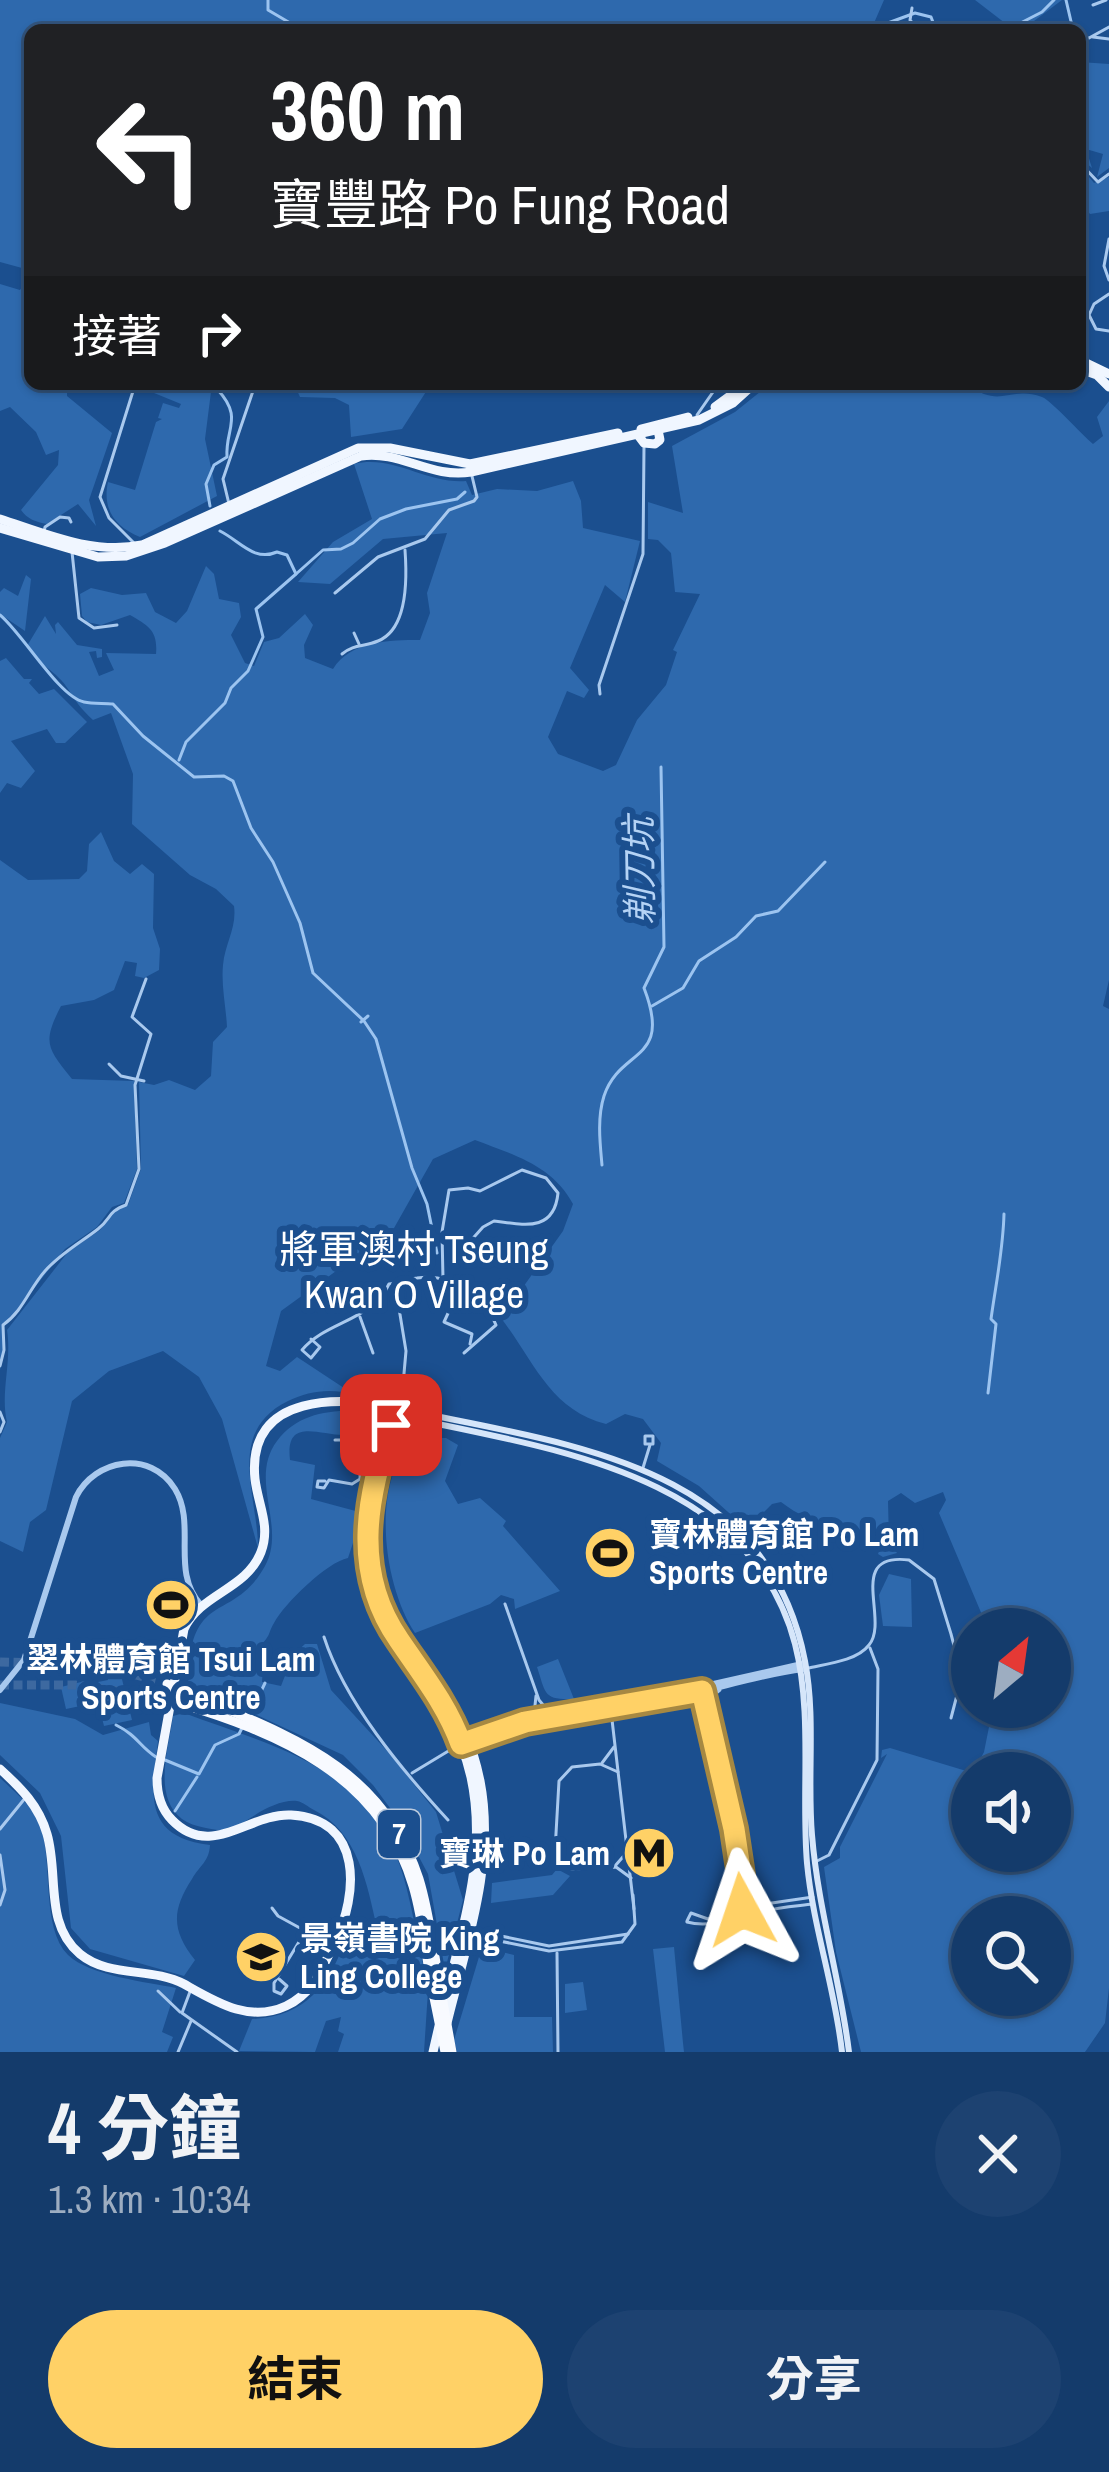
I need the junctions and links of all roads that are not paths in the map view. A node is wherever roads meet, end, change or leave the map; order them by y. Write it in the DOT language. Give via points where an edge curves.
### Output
graph roads {
  1 [pos="1106,0"];
  2 [pos="1093,5"];
  3 [pos="911,12"];
  4 [pos="916,24"];
  5 [pos="1107,29"];
  6 [pos="1092,36"];
  7 [pos="1086,37"];
  8 [pos="1109,39"];
  9 [pos="1086,171"];
  10 [pos="1109,174"];
  11 [pos="1109,239"];
  12 [pos="1109,280"];
  13 [pos="1109,294"];
  14 [pos="1109,331"];
  15 [pos="133,390"];
  16 [pos="254,390"];
  17 [pos="713,390"];
  18 [pos="738,390"];
  19 [pos="744,390"];
  20 [pos="713,402"];
  21 [pos="650,436"];
  22 [pos="645,461"];
  23 [pos="446,462"];
  24 [pos="471,472"];
  25 [pos="453,475"];
  26 [pos="230,507"];
  27 [pos="71,522"];
  28 [pos="0,524"];
  29 [pos="44,533"];
  30 [pos="122,533"];
  31 [pos="142,545"];
  32 [pos="405,549"];
  33 [pos="73,550"];
  34 [pos="115,550"];
  35 [pos="335,593"];
  36 [pos="117,625"];
  37 [pos="354,633"];
  38 [pos="360,645"];
  39 [pos="342,654"];
  40 [pos="600,694"];
  41 [pos="146,979"];
  42 [pos="109,1064"];
  43 [pos="136,1080"];
  44 [pos="144,1081"];
  45 [pos="442,1232"];
  46 [pos="446,1280"];
  47 [pos="395,1285"];
  48 [pos="386,1291"];
  49 [pos="394,1294"];
  50 [pos="359,1315"];
  51 [pos="311,1339"];
  52 [pos="470,1346"];
  53 [pos="373,1353"];
  54 [pos="464,1353"];
  55 [pos="0,1366"];
  56 [pos="364,1405"];
  57 [pos="0,1412"];
  58 [pos="397,1412"];
  59 [pos="546,1431"];
  60 [pos="0,1432"];
  61 [pos="350,1433"];
  62 [pos="335,1440"];
  63 [pos="542,1441"];
  64 [pos="650,1445"];
  65 [pos="383,1447"];
  66 [pos="644,1468"];
  67 [pos="639,1478"];
  68 [pos="325,1481"];
  69 [pos="505,1604"];
  70 [pos="201,1605"];
  71 [pos="324,1636"];
  72 [pos="951,1637"];
  73 [pos="868,1647"];
  74 [pos="803,1666"];
  75 [pos="162,1682"];
  76 [pos="726,1685"];
  77 [pos="535,1688"];
  78 [pos="702,1689"];
  79 [pos="0,1690"];
  80 [pos="157,1698"];
  81 [pos="610,1706"];
  82 [pos="550,1713"];
  83 [pos="709,1714"];
  84 [pos="533,1716"];
  85 [pos="462,1741"];
  86 [pos="296,1744"];
  87 [pos="614,1746"];
  88 [pos="601,1764"];
  89 [pos="0,1769"];
  90 [pos="618,1772"];
  91 [pos="411,1774"];
  92 [pos="27,1795"];
  93 [pos="448,1820"];
  94 [pos="0,1828"];
  95 [pos="628,1849"];
  96 [pos="0,1855"];
  97 [pos="814,1862"];
  98 [pos="613,1867"];
  99 [pos="631,1878"];
  100 [pos="816,1900"];
  101 [pos="750,1903"];
  102 [pos="0,1905"];
  103 [pos="272,1908"];
  104 [pos="742,1910"];
  105 [pos="710,1914"];
  106 [pos="753,1914"];
  107 [pos="701,1918"];
  108 [pos="466,1931"];
  109 [pos="305,1932"];
  110 [pos="333,1946"];
  111 [pos="557,1948"];
  112 [pos="279,1979"];
  113 [pos="191,1989"];
  114 [pos="158,1991"];
  115 [pos="182,2013"];
  116 [pos="191,2020"];
  117 [pos="178,2052"];
  118 [pos="237,2052"];
  119 [pos="442,2052"];
  120 [pos="558,2052"];
  121 [pos="846,2052"];
  1 -- 2 [label="street"];
  3 -- 4 [label="street"];
  5 -- 6 [label="street"];
  6 -- 7 [label="street"];
  6 -- 8 [label="street"];
  9 -- 10 [label="street" via="1098,182"];
  11 -- 12 [label="street"];
  13 -- 14 [label="street" via="1089,312 1093,326"];
  15 -- 30 [label="street" via="100,490 104,512"];
  16 -- 26 [label="street" via="232,440 223,490"];
  17 -- 20 [label="street"];
  18 -- 20 [label="main road"];
  19 -- 21 [label="main road" via="727,407"];
  20 -- 21 [label="main road"];
  21 -- 22 [label="street"];
  21 -- 22 [label="street"];
  21 -- 23 [label="main road"];
  21 -- 24 [label="main road"];
  22 -- 40 [label="street" via="643,554"];
  23 -- 25 [label="main road"];
  23 -- 26 [label="main road" via="358,448"];
  24 -- 25 [label="main road"];
  24 -- 32 [label="street" via="474,502 448,510 432,534"];
  25 -- 33 [label="main road" via="365,455 138,553"];
  26 -- 31 [label="main road"];
  27 -- 29 [label="street" via="60,518"];
  28 -- 29 [label="main road"];
  28 -- 33 [label="main road"];
  29 -- 34 [label="main road"];
  30 -- 31 [label="street"];
  30 -- 34 [label="street"];
  31 -- 34 [label="main road"];
  32 -- 35 [label="street" via="378,557"];
  32 -- 38 [label="street" via="395,628"];
  33 -- 36 [label="street" via="79,618 94,628"];
  37 -- 38 [label="street"];
  38 -- 39 [label="street"];
  41 -- 43 [label="street" via="132,1017 151,1034"];
  42 -- 43 [label="street"];
  43 -- 44 [label="street"];
  43 -- 55 [label="street" via="139,1169 128,1202 41,1275 2,1327"];
  45 -- 45 [label="street" via="451,1189 481,1191 522,1169 558,1192 557,1204 534,1226 494,1221 466,1246"];
  45 -- 46 [label="street"];
  46 -- 47 [label="street"];
  46 -- 52 [label="street" via="444,1322 472,1334"];
  46 -- 52 [label="street" via="476,1296 496,1325"];
  47 -- 48 [label="street"];
  47 -- 49 [label="street"];
  48 -- 49 [label="street"];
  48 -- 50 [label="street"];
  49 -- 58 [label="street" via="406,1339"];
  50 -- 51 [label="street"];
  50 -- 53 [label="street"];
  52 -- 54 [label="street"];
  56 -- 58 [label="main road"];
  56 -- 61 [label="street"];
  56 -- 65 [label="main road" via="384,1428"];
  56 -- 70 [label="main road" via="309,1403 266,1432 254,1468 262,1551 247,1574"];
  57 -- 60 [label="street"];
  58 -- 63 [label="main road"];
  58 -- 65 [label="main road"];
  58 -- 67 [label="main road"];
  58 -- 85 [label="main road" via="376,1513 377,1575"];
  59 -- 63 [label="street"];
  61 -- 62 [label="street"];
  61 -- 68 [label="street" via="361,1439 360,1479"];
  63 -- 66 [label="main road"];
  64 -- 66 [label="street"];
  65 -- 85 [label="main road" via="367,1527 372,1586"];
  66 -- 67 [label="street"];
  66 -- 74 [label="main road" via="697,1496 756,1550 789,1605"];
  67 -- 74 [label="main road" via="704,1512 757,1564"];
  69 -- 77 [label="street"];
  70 -- 79 [label="street" via="188,1587 182,1508 172,1484 141,1464 106,1467 76,1497 23,1662"];
  70 -- 110 [label="main road" via="180,1640 159,1799 183,1829 214,1837 291,1815 324,1826 344,1848 353,1878"];
  71 -- 91 [label="street" via="349,1698"];
  72 -- 73 [label="street" via="936,1583 901,1558 877,1571 877,1627"];
  73 -- 74 [label="street"];
  73 -- 97 [label="street" via="878,1669 877,1760 829,1855"];
  74 -- 76 [label="street"];
  74 -- 78 [label="street"];
  74 -- 97 [label="main road"];
  74 -- 100 [label="main road" via="804,1823"];
  75 -- 86 [label="highway, 7"];
  76 -- 78 [label="street"];
  76 -- 83 [label="street"];
  77 -- 82 [label="street"];
  77 -- 84 [label="street"];
  78 -- 81 [label="street"];
  78 -- 83 [label="street"];
  80 -- 86 [label="highway, 7"];
  81 -- 82 [label="street"];
  81 -- 85 [label="street"];
  81 -- 87 [label="street"];
  82 -- 84 [label="street"];
  83 -- 101 [label="street" via="737,1814"];
  84 -- 85 [label="street"];
  85 -- 91 [label="street"];
  85 -- 108 [label="main road" via="480,1782 485,1831"];
  86 -- 119 [label="highway, 7, bridge" via="349,1774 395,1827 422,1888"];
  87 -- 88 [label="street"];
  87 -- 90 [label="street"];
  88 -- 90 [label="street"];
  88 -- 98 [label="street" via="572,1767 559,1781 555,1851 573,1870"];
  89 -- 92 [label="main road"];
  90 -- 95 [label="street"];
  91 -- 93 [label="street"];
  92 -- 94 [label="street"];
  92 -- 113 [label="main road" via="49,1841 59,1926 73,1946 90,1960"];
  95 -- 98 [label="street"];
  95 -- 99 [label="street"];
  96 -- 102 [label="street"];
  97 -- 100 [label="main road"];
  98 -- 99 [label="street"];
  99 -- 111 [label="street" via="635,1924 622,1942"];
  100 -- 101 [label="street"];
  100 -- 106 [label="street"];
  100 -- 121 [label="main road"];
  101 -- 104 [label="street"];
  101 -- 106 [label="street"];
  103 -- 109 [label="street"];
  104 -- 106 [label="street"];
  104 -- 107 [label="street"];
  105 -- 107 [label="street"];
  106 -- 107 [label="street" via="686,1920 693,1912"];
  108 -- 111 [label="street" via="528,1949"];
  108 -- 119 [label="main road"];
  109 -- 110 [label="street"];
  109 -- 112 [label="street"];
  110 -- 113 [label="main road" via="310,1988 279,2008 237,2010"];
  111 -- 120 [label="street"];
  113 -- 115 [label="street"];
  114 -- 115 [label="street"];
  115 -- 116 [label="street"];
  116 -- 117 [label="street"];
  116 -- 118 [label="street"];
}
